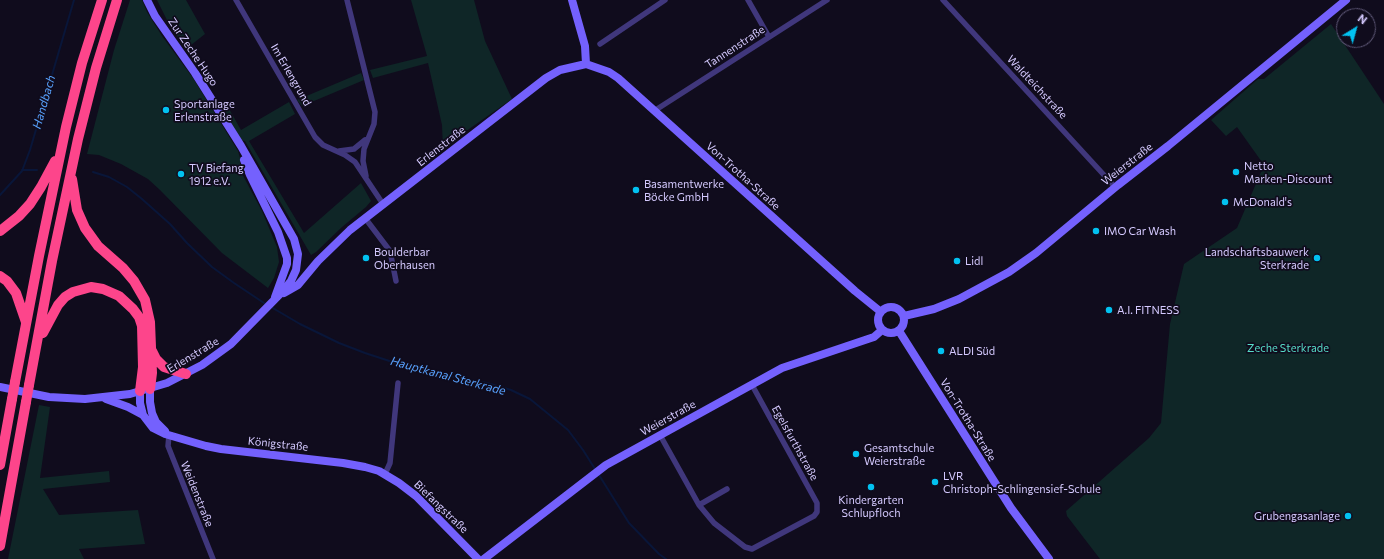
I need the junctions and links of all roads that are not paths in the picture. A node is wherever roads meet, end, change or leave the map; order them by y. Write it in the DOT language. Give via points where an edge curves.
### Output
graph roads {
  1 [pos="102,0"];
  2 [pos="117,0"];
  3 [pos="147,0"];
  4 [pos="236,0"];
  5 [pos="347,0"];
  6 [pos="572,0"];
  7 [pos="665,0"];
  8 [pos="748,0"];
  9 [pos="827,0"];
  10 [pos="943,0"];
  11 [pos="1345,1"];
  12 [pos="769,37"];
  13 [pos="600,44"];
  14 [pos="586,64"];
  15 [pos="654,111"];
  16 [pos="235,137"];
  17 [pos="368,137"];
  18 [pos="61,149"];
  19 [pos="337,151"];
  20 [pos="70,173"];
  21 [pos="367,180"];
  22 [pos="1115,187"];
  23 [pos="383,204"];
  24 [pos="366,218"];
  25 [pos="0,231"];
  26 [pos="318,261"];
  27 [pos="287,264"];
  28 [pos="298,265"];
  29 [pos="0,276"];
  30 [pos="396,280"];
  31 [pos="275,298"];
  32 [pos="881,312"];
  33 [pos="904,316"];
  34 [pos="26,323"];
  35 [pos="882,330"];
  36 [pos="899,331"];
  37 [pos="36,348"];
  38 [pos="152,350"];
  39 [pos="186,374"];
  40 [pos="398,383"];
  41 [pos="752,385"];
  42 [pos="0,387"];
  43 [pos="150,389"];
  44 [pos="140,391"];
  45 [pos="103,398"];
  46 [pos="143,416"];
  47 [pos="169,435"];
  48 [pos="660,435"];
  49 [pos="0,465"];
  50 [pos="385,474"];
  51 [pos="726,490"];
  52 [pos="699,505"];
  53 [pos="0,546"];
  54 [pos="213,559"];
  55 [pos="478,559"];
  56 [pos="484,559"];
  57 [pos="1048,559"];
  1 -- 18 [label="highway" via="82,63"];
  2 -- 20 [label="highway" via="96,68"];
  3 -- 16 [label="main road, Zur Zeche Hugo"];
  4 -- 19 [label="street, Im Erlengrund" via="315,137 323,145"];
  5 -- 17 [label="street, Im Erlengrund" via="376,112"];
  6 -- 14 [label="main road" via="585,46"];
  7 -- 13 [label="street"];
  8 -- 12 [label="street"];
  9 -- 12 [label="street, Tannenstraße"];
  10 -- 22 [label="street, Waldteichstraße"];
  11 -- 22 [label="main road, Weierstraße"];
  12 -- 15 [label="street, Tannenstraße"];
  14 -- 15 [label="main road, Von-Trotha-Straße" via="614,75"];
  14 -- 23 [label="main road, Erlenstraße" via="560,70 546,78"];
  15 -- 32 [label="main road, Von-Trotha-Straße"];
  16 -- 27 [label="main road, Zur Zeche Hugo" via="250,175 278,232"];
  16 -- 28 [label="main road, Zur Zeche Hugo" via="294,239"];
  17 -- 19 [label="street" via="357,147"];
  17 -- 21 [label="street, Im Erlengrund" via="363,155"];
  18 -- 25 [label="highway" via="33,199 19,216"];
  18 -- 34 [label="highway"];
  19 -- 21 [label="street, Im Erlengrund" via="355,162"];
  20 -- 37 [label="highway"];
  20 -- 38 [label="highway" via="77,210 85,228 98,246 131,278 145,300"];
  21 -- 23 [label="street, Im Erlengrund"];
  22 -- 33 [label="main road, Weierstraße" via="1044,247 1009,272 944,306"];
  23 -- 24 [label="main road, Erlenstraße"];
  24 -- 26 [label="main road, Erlenstraße" via="345,234"];
  24 -- 30 [label="street" via="390,251"];
  26 -- 28 [label="main road"];
  26 -- 31 [label="main road, Erlenstraße" via="298,285"];
  27 -- 28 [label="main road"];
  27 -- 31 [label="main road, Erlenstraße"];
  28 -- 31 [label="main road, Erlenstraße" via="287,286"];
  29 -- 34 [label="highway" via="16,293"];
  31 -- 39 [label="main road, Erlenstraße" via="231,344"];
  32 -- 33 [label="main road" via="894,307"];
  32 -- 35 [label="main road" via="878,323"];
  33 -- 36 [label="main road" via="904,324"];
  34 -- 49 [label="highway, bridge"];
  35 -- 36 [label="main road" via="889,333"];
  35 -- 41 [label="main road, Weierstraße" via="874,337 782,368"];
  36 -- 57 [label="main road, Von-Trotha-Straße" via="1011,508"];
  37 -- 44 [label="highway" via="54,310 68,294 91,287 110,292 133,309 142,326 143,367"];
  37 -- 53 [label="highway, bridge"];
  38 -- 39 [label="highway" via="156,359 165,368"];
  38 -- 43 [label="highway"];
  39 -- 43 [label="main road, Erlenstraße"];
  40 -- 50 [label="street" via="390,463"];
  41 -- 48 [label="main road, Weierstraße"];
  41 -- 52 [label="street, Egelsfurthstraße" via="817,503 817,512 814,516 748,549 714,523"];
  42 -- 45 [label="main road" via="62,398"];
  43 -- 44 [label="main road"];
  43 -- 47 [label="main road" via="154,417"];
  44 -- 45 [label="main road"];
  44 -- 46 [label="main road"];
  45 -- 46 [label="main road, Königstraße" via="128,406"];
  46 -- 47 [label="main road, Königstraße" via="153,428"];
  47 -- 50 [label="main road, Königstraße" via="221,449 350,464"];
  47 -- 54 [label="street, Weidenstraße" via="168,446"];
  48 -- 52 [label="street"];
  48 -- 56 [label="main road, Weierstraße" via="606,465"];
  50 -- 55 [label="main road, Biefangstraße" via="416,496"];
  51 -- 52 [label="street"];
}
